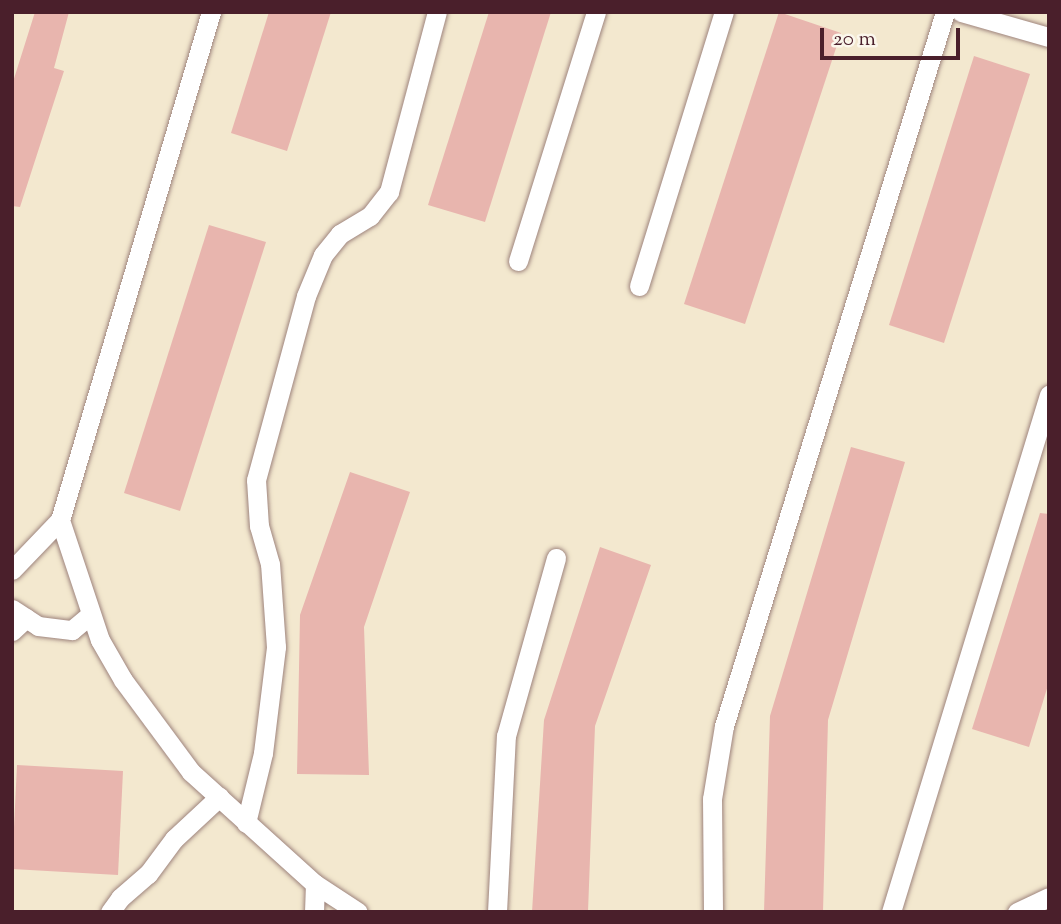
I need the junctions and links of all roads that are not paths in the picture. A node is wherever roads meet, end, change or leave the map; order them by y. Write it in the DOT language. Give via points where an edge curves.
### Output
graph roads {
  1 [pos="211,12"];
  2 [pos="437,12"];
  3 [pos="596,12"];
  4 [pos="724,12"];
  5 [pos="945,12"];
  6 [pos="961,12"];
  7 [pos="1049,37"];
  8 [pos="518,261"];
  9 [pos="639,286"];
  10 [pos="1049,395"];
  11 [pos="60,520"];
  12 [pos="556,558"];
  13 [pos="12,570"];
  14 [pos="90,615"];
  15 [pos="17,619"];
  16 [pos="219,797"];
  17 [pos="246,823"];
  18 [pos="315,884"];
  19 [pos="1049,897"];
  20 [pos="110,912"];
  21 [pos="314,912"];
  22 [pos="358,912"];
  23 [pos="497,912"];
  24 [pos="713,912"];
  25 [pos="891,912"];
  26 [pos="1017,912"];
  1 -- 11 [label="lane"];
  2 -- 17 [label="lane" via="388,192 370,216 340,234 323,255 306,296 256,480 259,526 270,564 275,647 263,753"];
  3 -- 8 [label="lane"];
  4 -- 9 [label="lane"];
  5 -- 24 [label="lane" via="724,726 712,799"];
  6 -- 7 [label="lane"];
  10 -- 25 [label="lane"];
  11 -- 13 [label="lane"];
  11 -- 14 [label="lane"];
  12 -- 23 [label="lane" via="506,736"];
  14 -- 15 [label="lane" via="72,630"];
  14 -- 16 [label="lane" via="123,680 191,772"];
  16 -- 17 [label="lane"];
  16 -- 20 [label="lane" via="174,839 148,874"];
  17 -- 18 [label="lane"];
  18 -- 21 [label="lane"];
  18 -- 22 [label="lane"];
  19 -- 26 [label="lane"];
}
